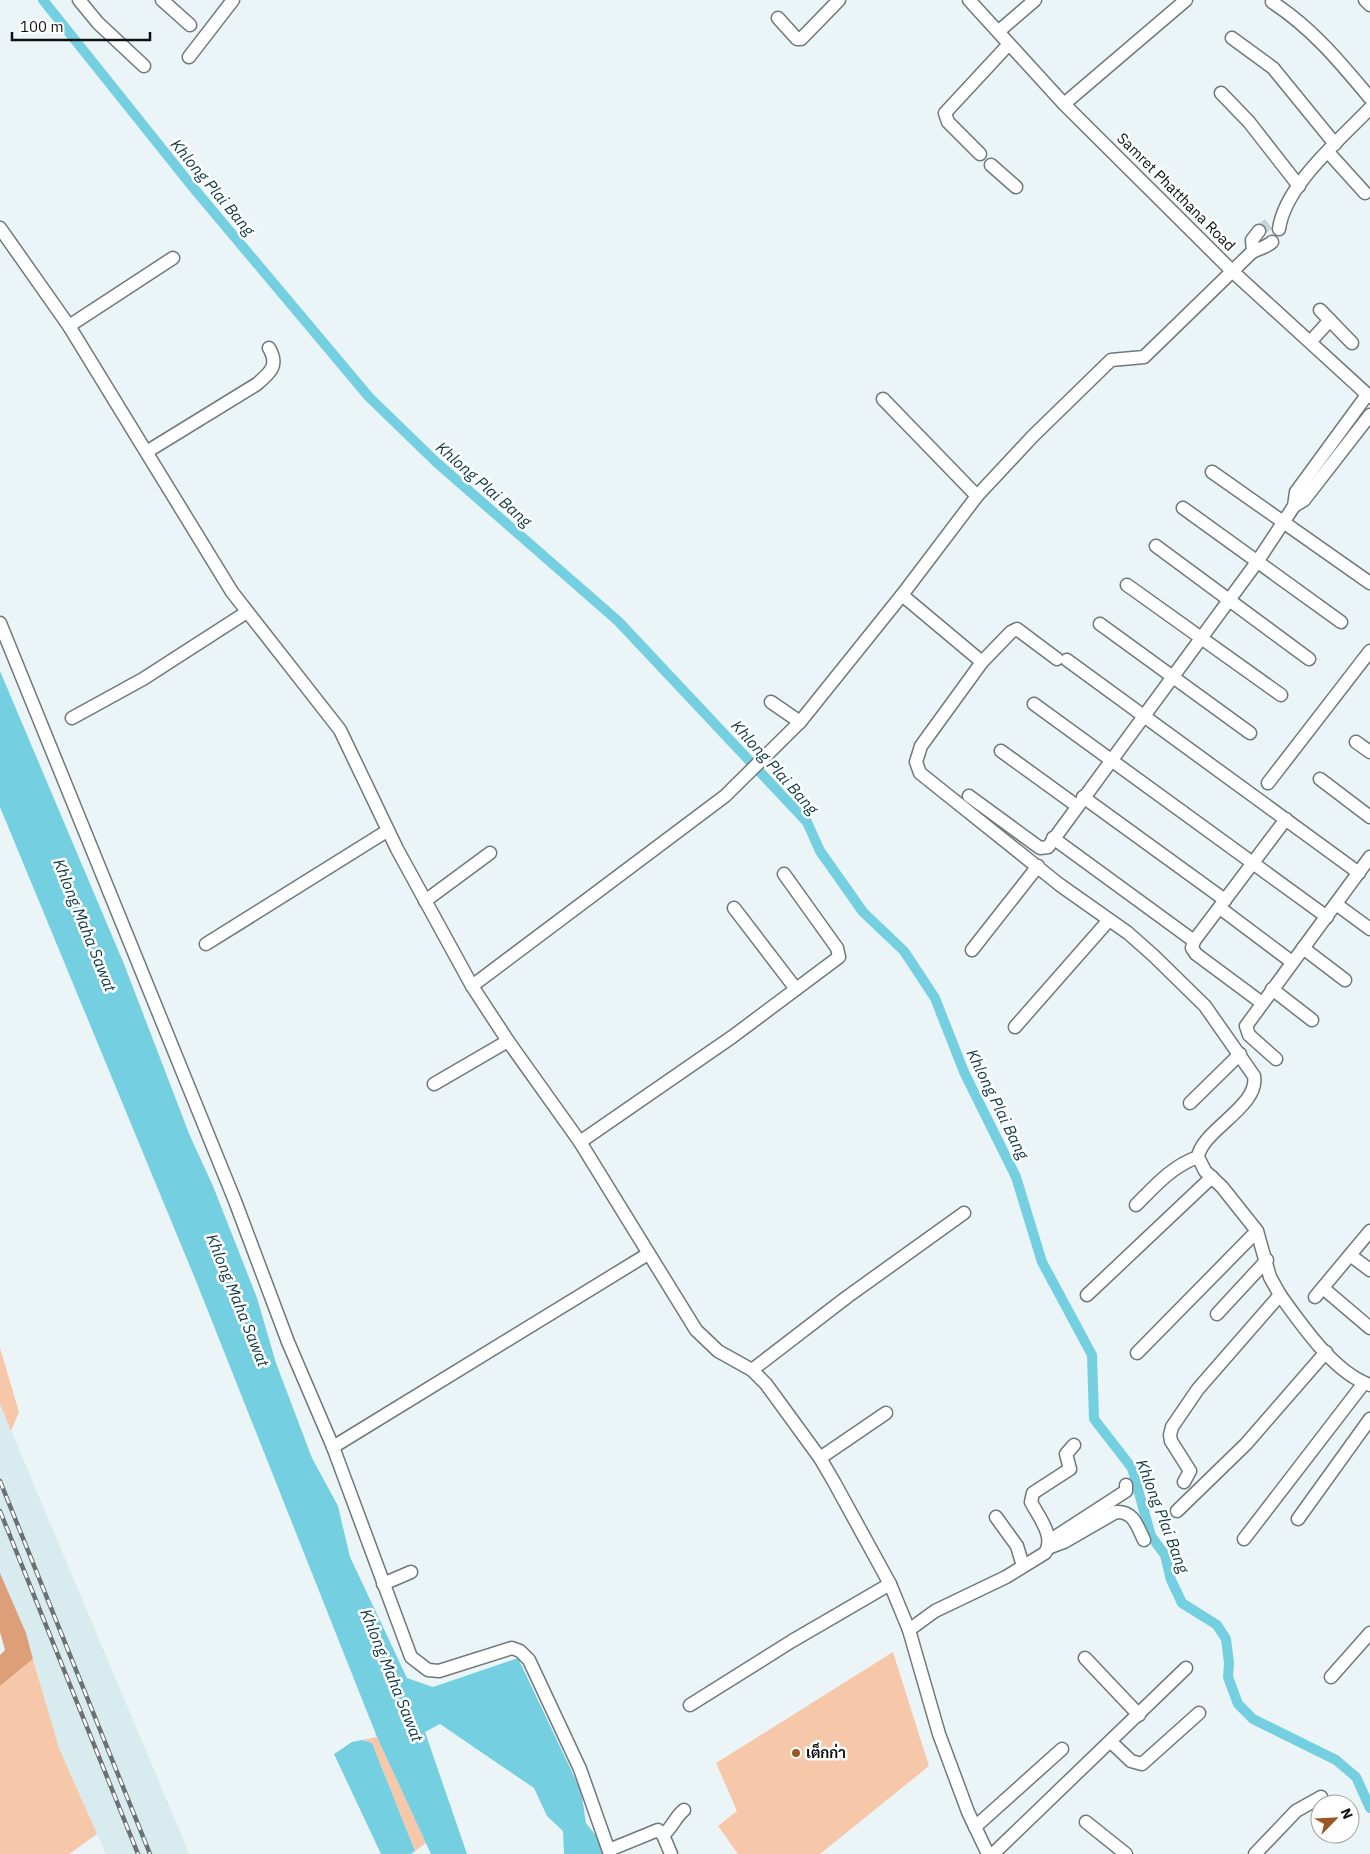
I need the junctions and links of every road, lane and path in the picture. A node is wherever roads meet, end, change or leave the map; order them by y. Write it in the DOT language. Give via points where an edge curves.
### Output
graph roads {
  1 [pos="79,0"];
  2 [pos="162,0"];
  3 [pos="233,0"];
  4 [pos="969,0"];
  5 [pos="1035,0"];
  6 [pos="1186,0"];
  7 [pos="1365,0"];
  8 [pos="834,2"];
  9 [pos="1272,2"];
  10 [pos="1370,5"];
  11 [pos="778,18"];
  12 [pos="190,25"];
  13 [pos="999,31"];
  14 [pos="1232,38"];
  15 [pos="1009,44"];
  16 [pos="189,57"];
  17 [pos="144,66"];
  18 [pos="1222,93"];
  19 [pos="1064,104"];
  20 [pos="1370,107"];
  21 [pos="1331,148"];
  22 [pos="980,154"];
  23 [pos="991,165"];
  24 [pos="1299,186"];
  25 [pos="1016,187"];
  26 [pos="1365,193"];
  27 [pos="1277,223"];
  28 [pos="0,228"];
  29 [pos="1259,231"];
  30 [pos="1272,242"];
  31 [pos="1252,253"];
  32 [pos="172,258"];
  33 [pos="1236,268"];
  34 [pos="1320,310"];
  35 [pos="69,326"];
  36 [pos="1320,331"];
  37 [pos="1352,343"];
  38 [pos="269,348"];
  39 [pos="1368,396"];
  40 [pos="883,399"];
  41 [pos="1370,415"];
  42 [pos="148,451"];
  43 [pos="1325,463"];
  44 [pos="1212,472"];
  45 [pos="977,496"];
  46 [pos="1183,508"];
  47 [pos="1282,524"];
  48 [pos="1156,546"];
  49 [pos="1257,562"];
  50 [pos="1370,583"];
  51 [pos="1127,585"];
  52 [pos="902,595"];
  53 [pos="1228,601"];
  54 [pos="247,612"];
  55 [pos="1341,622"];
  56 [pos="0,623"];
  57 [pos="1100,624"];
  58 [pos="1200,638"];
  59 [pos="1370,651"];
  60 [pos="1308,659"];
  61 [pos="982,662"];
  62 [pos="1172,677"];
  63 [pos="1281,695"];
  64 [pos="771,702"];
  65 [pos="1034,704"];
  66 [pos="1144,715"];
  67 [pos="72,718"];
  68 [pos="800,722"];
  69 [pos="1250,733"];
  70 [pos="1356,742"];
  71 [pos="1002,751"];
  72 [pos="1370,752"];
  73 [pos="1112,760"];
  74 [pos="1320,779"];
  75 [pos="1268,783"];
  76 [pos="968,796"];
  77 [pos="1080,801"];
  78 [pos="1370,817"];
  79 [pos="1286,819"];
  80 [pos="388,831"];
  81 [pos="1054,838"];
  82 [pos="490,853"];
  83 [pos="1369,859"];
  84 [pos="1253,862"];
  85 [pos="1038,866"];
  86 [pos="1359,873"];
  87 [pos="784,874"];
  88 [pos="425,901"];
  89 [pos="1222,904"];
  90 [pos="1336,904"];
  91 [pos="734,908"];
  92 [pos="1327,917"];
  93 [pos="1109,920"];
  94 [pos="1370,929"];
  95 [pos="1194,941"];
  96 [pos="206,944"];
  97 [pos="1303,948"];
  98 [pos="972,950"];
  99 [pos="1292,962"];
  100 [pos="1345,980"];
  101 [pos="472,986"];
  102 [pos="1272,989"];
  103 [pos="796,990"];
  104 [pos="1262,1003"];
  105 [pos="1312,1020"];
  106 [pos="1014,1027"];
  107 [pos="508,1041"];
  108 [pos="1240,1054"];
  109 [pos="1276,1059"];
  110 [pos="434,1084"];
  111 [pos="1190,1103"];
  112 [pos="580,1142"];
  113 [pos="1198,1157"];
  114 [pos="1212,1177"];
  115 [pos="1136,1204"];
  116 [pos="964,1213"];
  117 [pos="1257,1231"];
  118 [pos="1370,1231"];
  119 [pos="648,1254"];
  120 [pos="1350,1255"];
  121 [pos="1267,1260"];
  122 [pos="1370,1270"];
  123 [pos="1087,1295"];
  124 [pos="1280,1295"];
  125 [pos="1217,1314"];
  126 [pos="1370,1328"];
  127 [pos="1326,1352"];
  128 [pos="1137,1353"];
  129 [pos="752,1370"];
  130 [pos="1367,1384"];
  131 [pos="886,1413"];
  132 [pos="1370,1419"];
  133 [pos="1074,1446"];
  134 [pos="333,1447"];
  135 [pos="820,1458"];
  136 [pos="1184,1482"];
  137 [pos="1126,1485"];
  138 [pos="1177,1511"];
  139 [pos="996,1517"];
  140 [pos="1298,1519"];
  141 [pos="1244,1538"];
  142 [pos="1144,1540"];
  143 [pos="1048,1544"];
  144 [pos="1023,1566"];
  145 [pos="411,1572"];
  146 [pos="383,1584"];
  147 [pos="890,1584"];
  148 [pos="909,1630"];
  149 [pos="1370,1634"];
  150 [pos="1085,1658"];
  151 [pos="1186,1668"];
  152 [pos="1331,1677"];
  153 [pos="690,1705"];
  154 [pos="1199,1713"];
  155 [pos="1139,1714"];
  156 [pos="1111,1742"];
  157 [pos="1062,1749"];
  158 [pos="1310,1803"];
  159 [pos="684,1810"];
  160 [pos="1086,1822"];
  161 [pos="975,1827"];
  162 [pos="663,1835"];
  163 [pos="610,1852"];
  164 [pos="671,1854"];
  165 [pos="988,1854"];
  166 [pos="993,1854"];
  167 [pos="1126,1854"];
  168 [pos="1255,1854"];
  1 -- 17 [label="street"];
  2 -- 12 [label="street"];
  3 -- 16 [label="street"];
  4 -- 13 [label="street, Samret Phatthana Road"];
  5 -- 13 [label="street"];
  6 -- 19 [label="street"];
  7 -- 10 [label="street"];
  8 -- 11 [label="street" via="801,39 797,39"];
  9 -- 20 [label="street" via="1314,34"];
  13 -- 15 [label="street, Samret Phatthana Road"];
  14 -- 21 [label="street" via="1273,68"];
  15 -- 19 [label="street, Samret Phatthana Road"];
  15 -- 22 [label="street" via="945,113 948,122"];
  18 -- 24 [label="street"];
  19 -- 33 [label="street, Samret Phatthana Road"];
  20 -- 21 [label="street"];
  21 -- 24 [label="street"];
  21 -- 26 [label="street"];
  23 -- 25 [label="street"];
  24 -- 27 [label="street"];
  28 -- 35 [label="street"];
  29 -- 31 [label="street" via="1252,240"];
  30 -- 31 [label="street" via="1261,251"];
  31 -- 33 [label="street"];
  32 -- 35 [label="street"];
  33 -- 36 [label="street, Samret Phatthana Road"];
  33 -- 45 [label="street" via="1144,357 1111,360"];
  34 -- 36 [label="street"];
  35 -- 42 [label="street"];
  36 -- 37 [label="street"];
  36 -- 39 [label="street, Samret Phatthana Road"];
  38 -- 42 [label="street" via="275,360 262,380"];
  39 -- 43 [label="street"];
  40 -- 45 [label="street"];
  41 -- 43 [label="street"];
  42 -- 54 [label="street"];
  43 -- 47 [label="street" via="1304,500 1294,506"];
  44 -- 47 [label="street"];
  45 -- 52 [label="street"];
  46 -- 49 [label="street"];
  47 -- 49 [label="street"];
  47 -- 50 [label="street"];
  48 -- 53 [label="street"];
  49 -- 53 [label="street"];
  49 -- 55 [label="street"];
  51 -- 58 [label="street"];
  52 -- 61 [label="street"];
  52 -- 68 [label="street"];
  53 -- 58 [label="street"];
  53 -- 60 [label="street"];
  54 -- 67 [label="street" via="143,679"];
  54 -- 80 [label="street" via="340,730"];
  56 -- 134 [label="street"];
  57 -- 62 [label="street"];
  58 -- 62 [label="street"];
  58 -- 63 [label="street"];
  59 -- 75 [label="street"];
  61 -- 66 [label="street" via="1017,629"];
  61 -- 85 [label="street" via="921,746 916,762 928,780"];
  62 -- 66 [label="street"];
  62 -- 69 [label="street"];
  64 -- 68 [label="street"];
  65 -- 73 [label="street"];
  66 -- 73 [label="street"];
  66 -- 79 [label="street"];
  68 -- 101 [label="street" via="725,796"];
  70 -- 72 [label="street"];
  71 -- 77 [label="street"];
  73 -- 77 [label="street"];
  73 -- 84 [label="street"];
  74 -- 78 [label="street"];
  76 -- 81 [label="street" via="1040,848 1048,847"];
  77 -- 81 [label="street"];
  77 -- 89 [label="street"];
  79 -- 84 [label="street"];
  79 -- 86 [label="street"];
  80 -- 88 [label="street"];
  80 -- 96 [label="street"];
  81 -- 95 [label="street"];
  82 -- 88 [label="street"];
  83 -- 86 [label="street"];
  84 -- 89 [label="street"];
  84 -- 92 [label="street"];
  85 -- 93 [label="street"];
  85 -- 98 [label="street"];
  86 -- 90 [label="street"];
  87 -- 103 [label="street" via="840,953 835,962"];
  88 -- 101 [label="street"];
  89 -- 95 [label="street"];
  89 -- 99 [label="street"];
  90 -- 92 [label="street"];
  90 -- 94 [label="street"];
  91 -- 103 [label="street"];
  92 -- 97 [label="street"];
  93 -- 106 [label="street"];
  93 -- 108 [label="street" via="1128,933 1206,1006"];
  95 -- 104 [label="street" via="1192,948 1196,954"];
  97 -- 99 [label="street"];
  97 -- 100 [label="street"];
  99 -- 102 [label="street"];
  101 -- 107 [label="street"];
  102 -- 104 [label="street"];
  102 -- 105 [label="street"];
  103 -- 112 [label="street"];
  104 -- 109 [label="street" via="1246,1030"];
  107 -- 110 [label="street"];
  107 -- 112 [label="street"];
  108 -- 111 [label="street"];
  108 -- 113 [label="street" via="1252,1070 1256,1084 1251,1095 1202,1146"];
  112 -- 119 [label="street"];
  113 -- 114 [label="street"];
  113 -- 115 [label="street" via="1171,1171"];
  114 -- 117 [label="street"];
  114 -- 123 [label="street"];
  116 -- 129 [label="street"];
  117 -- 121 [label="street"];
  117 -- 128 [label="street"];
  118 -- 120 [label="street"];
  119 -- 129 [label="street" via="701,1336 718,1351"];
  119 -- 134 [label="street"];
  120 -- 122 [label="street"];
  120 -- 126 [label="street" via="1319,1292"];
  121 -- 124 [label="street" via="1270,1277"];
  121 -- 125 [label="street"];
  124 -- 127 [label="street"];
  124 -- 136 [label="street" via="1198,1389 1172,1427 1171,1441 1190,1470"];
  127 -- 130 [label="street" via="1350,1374"];
  127 -- 138 [label="street" via="1246,1444"];
  129 -- 135 [label="street" via="766,1384"];
  130 -- 141 [label="street"];
  131 -- 135 [label="street"];
  132 -- 140 [label="street"];
  133 -- 143 [label="street" via="1066,1454 1070,1469 1031,1497 1045,1528"];
  134 -- 146 [label="street"];
  135 -- 147 [label="street"];
  137 -- 143 [label="street" via="1126,1491"];
  139 -- 144 [label="street" via="1017,1546"];
  142 -- 143 [label="street" via="1133,1517 1116,1512 1064,1542"];
  143 -- 144 [label="street" via="1045,1552"];
  144 -- 148 [label="street" via="935,1611"];
  145 -- 146 [label="street"];
  146 -- 163 [label="street" via="411,1657 428,1670 452,1668 512,1648 529,1660 580,1769"];
  147 -- 148 [label="street"];
  147 -- 153 [label="street"];
  148 -- 161 [label="street" via="939,1734"];
  149 -- 152 [label="street"];
  150 -- 155 [label="street"];
  151 -- 155 [label="street"];
  154 -- 156 [label="street" via="1142,1764 1131,1761"];
  155 -- 156 [label="street"];
  156 -- 166 [label="street"];
  157 -- 161 [label="street"];
  158 -- 168 [label="street" via="1296,1811"];
  159 -- 162 [label="street"];
  160 -- 167 [label="street"];
  161 -- 165 [label="street"];
  162 -- 163 [label="street" via="658,1830 654,1831"];
  162 -- 164 [label="street"];
}
